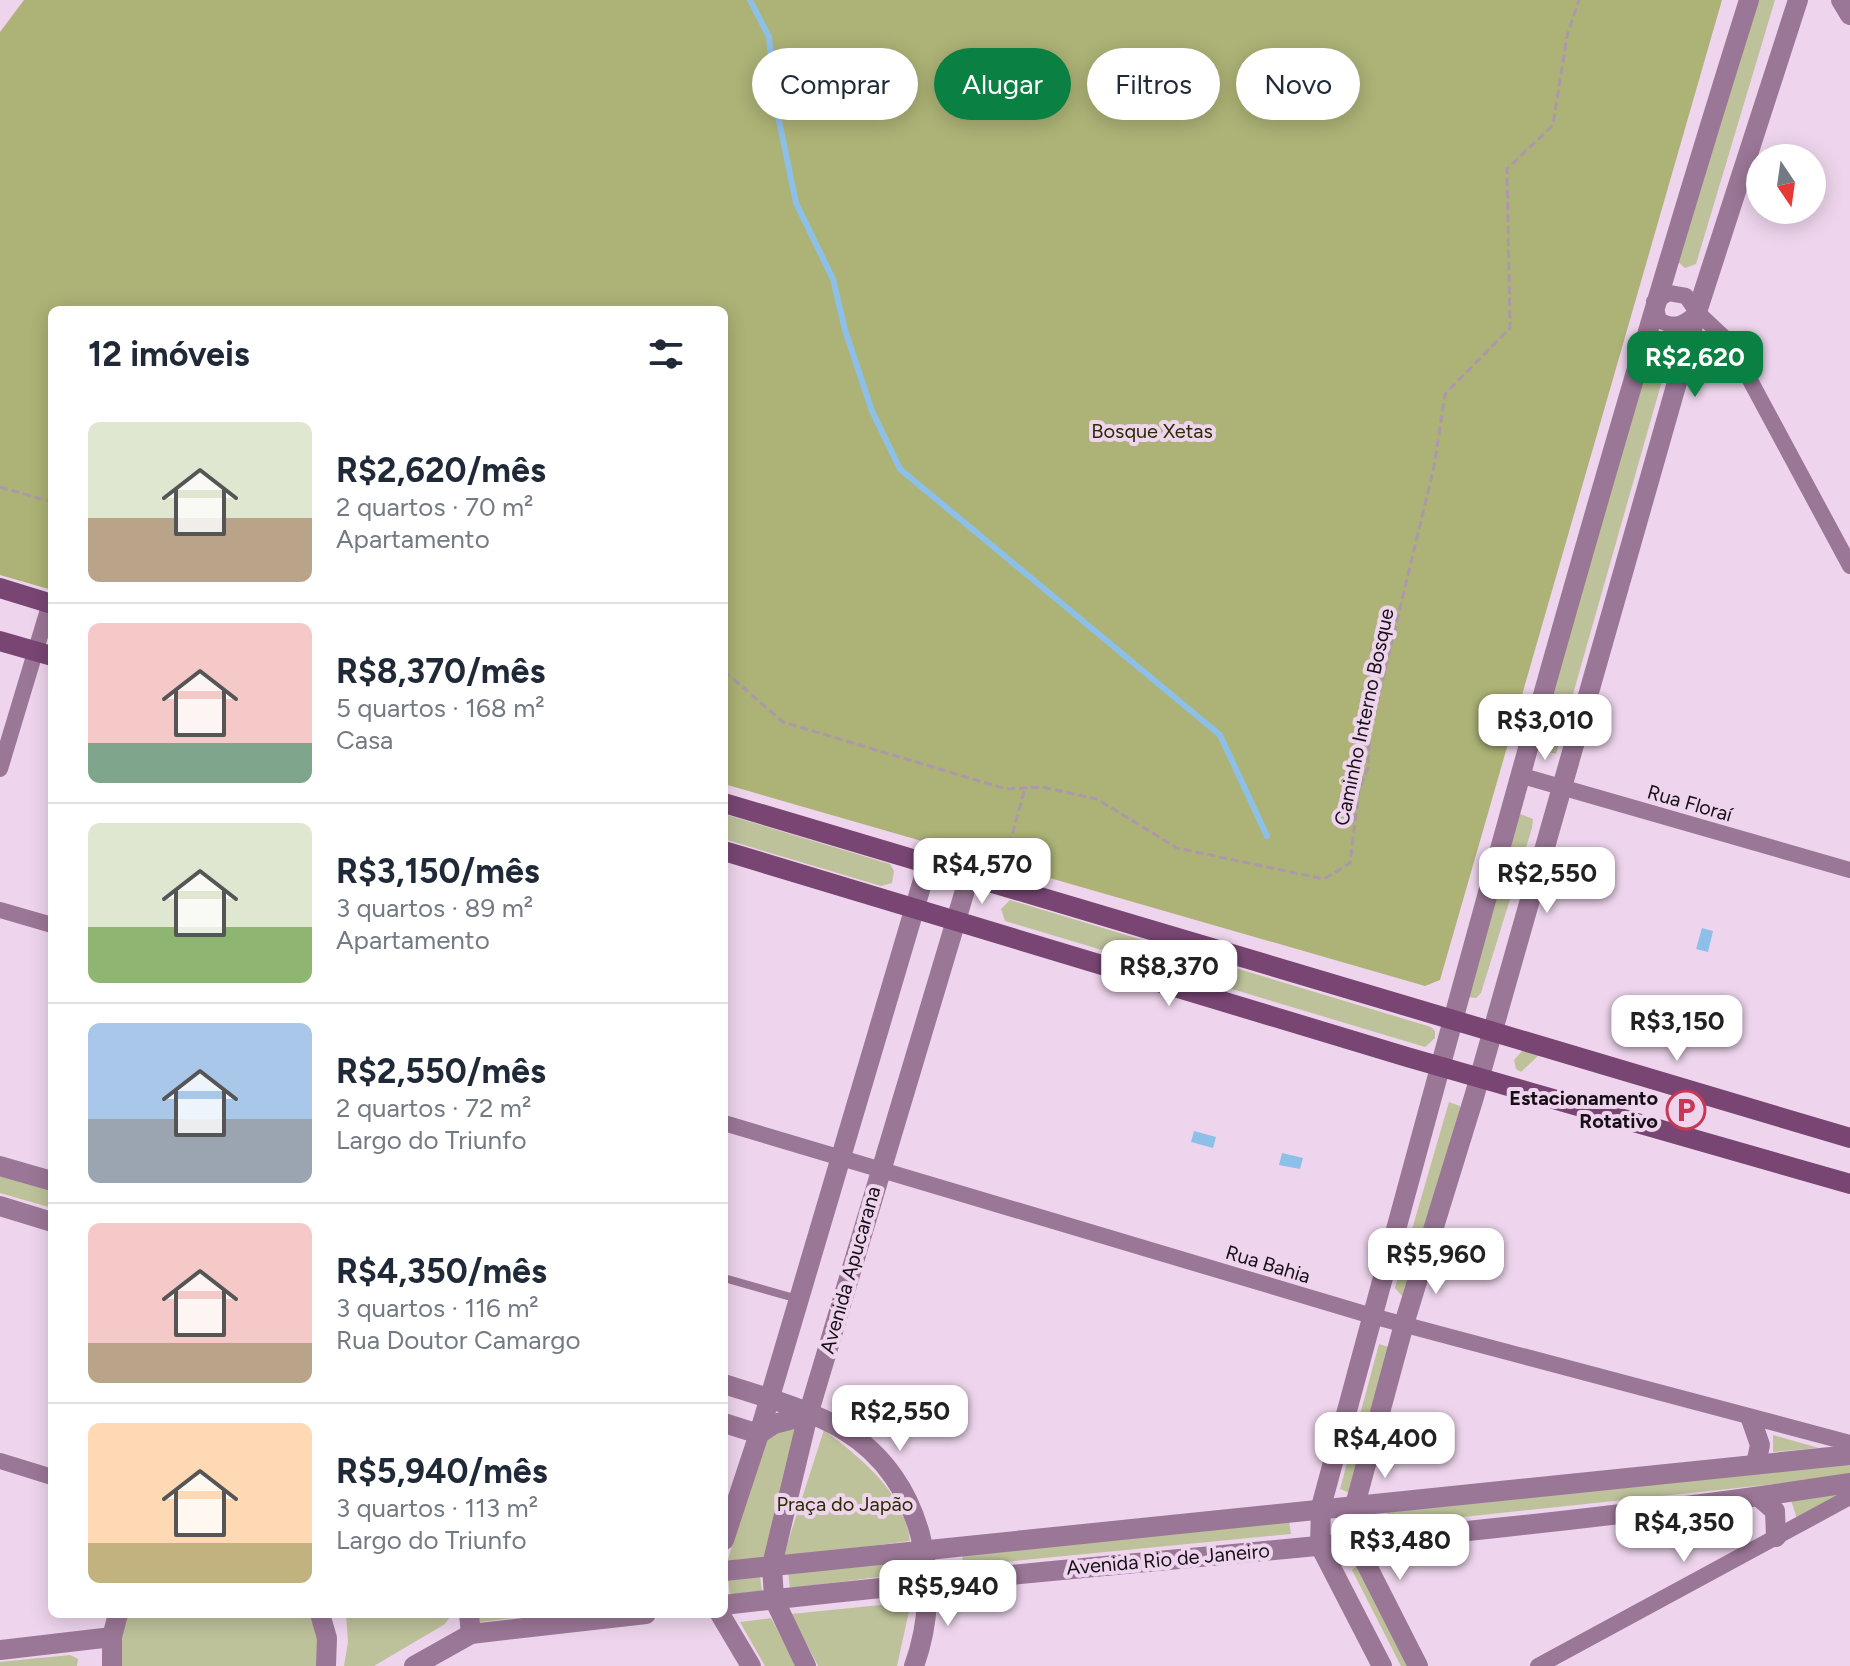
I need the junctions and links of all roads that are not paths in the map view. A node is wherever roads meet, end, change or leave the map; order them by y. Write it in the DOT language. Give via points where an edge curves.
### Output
graph roads {
  1 [pos="1749,0"];
  2 [pos="1798,0"];
  3 [pos="1654,302"];
  4 [pos="1697,312"];
  5 [pos="1850,566"];
  6 [pos="0,588"];
  7 [pos="48,602"];
  8 [pos="48,622"];
  9 [pos="0,641"];
  10 [pos="43,654"];
  11 [pos="0,769"];
  12 [pos="1519,775"];
  13 [pos="1560,787"];
  14 [pos="728,804"];
  15 [pos="728,852"];
  16 [pos="928,863"];
  17 [pos="1850,870"];
  18 [pos="977,879"];
  19 [pos="913,908"];
  20 [pos="0,910"];
  21 [pos="954,920"];
  22 [pos="48,924"];
  23 [pos="1451,1018"];
  24 [pos="1492,1031"];
  25 [pos="1438,1066"];
  26 [pos="1479,1077"];
  27 [pos="728,1124"];
  28 [pos="1850,1138"];
  29 [pos="841,1159"];
  30 [pos="0,1166"];
  31 [pos="880,1169"];
  32 [pos="48,1180"];
  33 [pos="1850,1184"];
  34 [pos="0,1206"];
  35 [pos="48,1221"];
  36 [pos="728,1279"];
  37 [pos="799,1299"];
  38 [pos="1372,1316"];
  39 [pos="1404,1324"];
  40 [pos="728,1385"];
  41 [pos="769,1398"];
  42 [pos="808,1415"];
  43 [pos="1751,1419"];
  44 [pos="728,1424"];
  45 [pos="759,1434"];
  46 [pos="1850,1443"];
  47 [pos="1850,1455"];
  48 [pos="0,1461"];
  49 [pos="1756,1464"];
  50 [pos="48,1476"];
  51 [pos="1850,1483"];
  52 [pos="1759,1497"];
  53 [pos="1850,1497"];
  54 [pos="1355,1505"];
  55 [pos="1321,1507"];
  56 [pos="728,1528"];
  57 [pos="1776,1537"];
  58 [pos="1355,1542"];
  59 [pos="1320,1546"];
  60 [pos="925,1551"];
  61 [pos="772,1565"];
  62 [pos="728,1570"];
  63 [pos="929,1581"];
  64 [pos="774,1599"];
  65 [pos="728,1605"];
  66 [pos="117,1618"];
  67 [pos="321,1618"];
  68 [pos="576,1618"];
  69 [pos="722,1618"];
  70 [pos="470,1624"];
  71 [pos="112,1637"];
  72 [pos="0,1650"];
  73 [pos="112,1666"];
  74 [pos="326,1666"];
  75 [pos="414,1666"];
  76 [pos="751,1666"];
  77 [pos="806,1666"];
  78 [pos="914,1666"];
  79 [pos="1382,1666"];
  80 [pos="1418,1666"];
  81 [pos="1538,1666"];
  1 -- 3 [label="street"];
  2 -- 4 [label="street"];
  3 -- 4 [label="street" via="1661,295 1678,293"];
  3 -- 4 [label="street" via="1659,320 1668,325 1689,320"];
  3 -- 12 [label="street"];
  4 -- 5 [label="street" via="1730,343"];
  4 -- 13 [label="street"];
  6 -- 7 [label="main road"];
  8 -- 10 [label="street"];
  9 -- 10 [label="main road"];
  10 -- 11 [label="street"];
  12 -- 13 [label="street, Rua Floraí"];
  12 -- 23 [label="street"];
  13 -- 17 [label="street, Rua Floraí"];
  13 -- 24 [label="street"];
  14 -- 16 [label="main road"];
  15 -- 19 [label="main road"];
  16 -- 18 [label="main road"];
  16 -- 19 [label="street, Avenida Apucarana"];
  18 -- 21 [label="street, Avenida Apucarana"];
  18 -- 23 [label="main road"];
  19 -- 21 [label="main road"];
  19 -- 29 [label="street, Avenida Apucarana"];
  20 -- 22 [label="street"];
  21 -- 25 [label="main road"];
  21 -- 31 [label="street, Avenida Apucarana"];
  23 -- 24 [label="main road"];
  23 -- 25 [label="street"];
  24 -- 26 [label="street"];
  24 -- 28 [label="main road"];
  25 -- 26 [label="main road"];
  25 -- 38 [label="street"];
  26 -- 33 [label="main road"];
  26 -- 39 [label="street"];
  27 -- 29 [label="street, Rua Bahia"];
  29 -- 31 [label="street, Rua Bahia"];
  29 -- 37 [label="street, Avenida Apucarana"];
  30 -- 32 [label="street"];
  31 -- 38 [label="street, Rua Bahia"];
  31 -- 42 [label="street, Avenida Apucarana"];
  34 -- 35 [label="street"];
  36 -- 37 [label="lane"];
  37 -- 41 [label="street, Avenida Apucarana"];
  38 -- 39 [label="street, Rua Bahia"];
  38 -- 55 [label="street"];
  39 -- 43 [label="street, Rua Bahia"];
  39 -- 54 [label="street"];
  40 -- 41 [label="street"];
  41 -- 42 [label="street"];
  41 -- 45 [label="street, Avenida Apucarana"];
  42 -- 45 [label="street"];
  42 -- 60 [label="street" via="846,1432 884,1468 909,1505"];
  42 -- 61 [label="street, Avenida Apucarana"];
  43 -- 46 [label="street, Rua Bahia"];
  43 -- 49 [label="street" via="1760,1445"];
  44 -- 45 [label="street"];
  45 -- 56 [label="street, Avenida Apucarana"];
  47 -- 49 [label="street, Avenida Rio de Janeiro"];
  48 -- 50 [label="street"];
  49 -- 54 [label="street, Avenida Rio de Janeiro"];
  51 -- 52 [label="street, Avenida Rio de Janeiro"];
  52 -- 57 [label="street" via="1775,1511"];
  52 -- 58 [label="street, Avenida Rio de Janeiro"];
  53 -- 57 [label="street"];
  54 -- 55 [label="street, Avenida Rio de Janeiro"];
  54 -- 58 [label="street"];
  55 -- 59 [label="street"];
  55 -- 60 [label="street, Avenida Rio de Janeiro"];
  57 -- 81 [label="street"];
  58 -- 59 [label="street, Avenida Rio de Janeiro"];
  58 -- 80 [label="street"];
  59 -- 63 [label="street, Avenida Rio de Janeiro"];
  59 -- 79 [label="street"];
  60 -- 61 [label="street, Avenida Rio de Janeiro"];
  60 -- 63 [label="street"];
  61 -- 62 [label="street, Avenida Rio de Janeiro"];
  61 -- 64 [label="street, Avenida Apucarana"];
  63 -- 64 [label="street, Avenida Rio de Janeiro"];
  63 -- 78 [label="street" via="926,1626"];
  64 -- 65 [label="street, Avenida Rio de Janeiro"];
  64 -- 77 [label="street, Avenida Apucarana"];
  66 -- 71 [label="street"];
  67 -- 74 [label="street"];
  68 -- 70 [label="street"];
  69 -- 76 [label="street"];
  70 -- 75 [label="street"];
  71 -- 72 [label="street"];
  71 -- 73 [label="street"];
}
